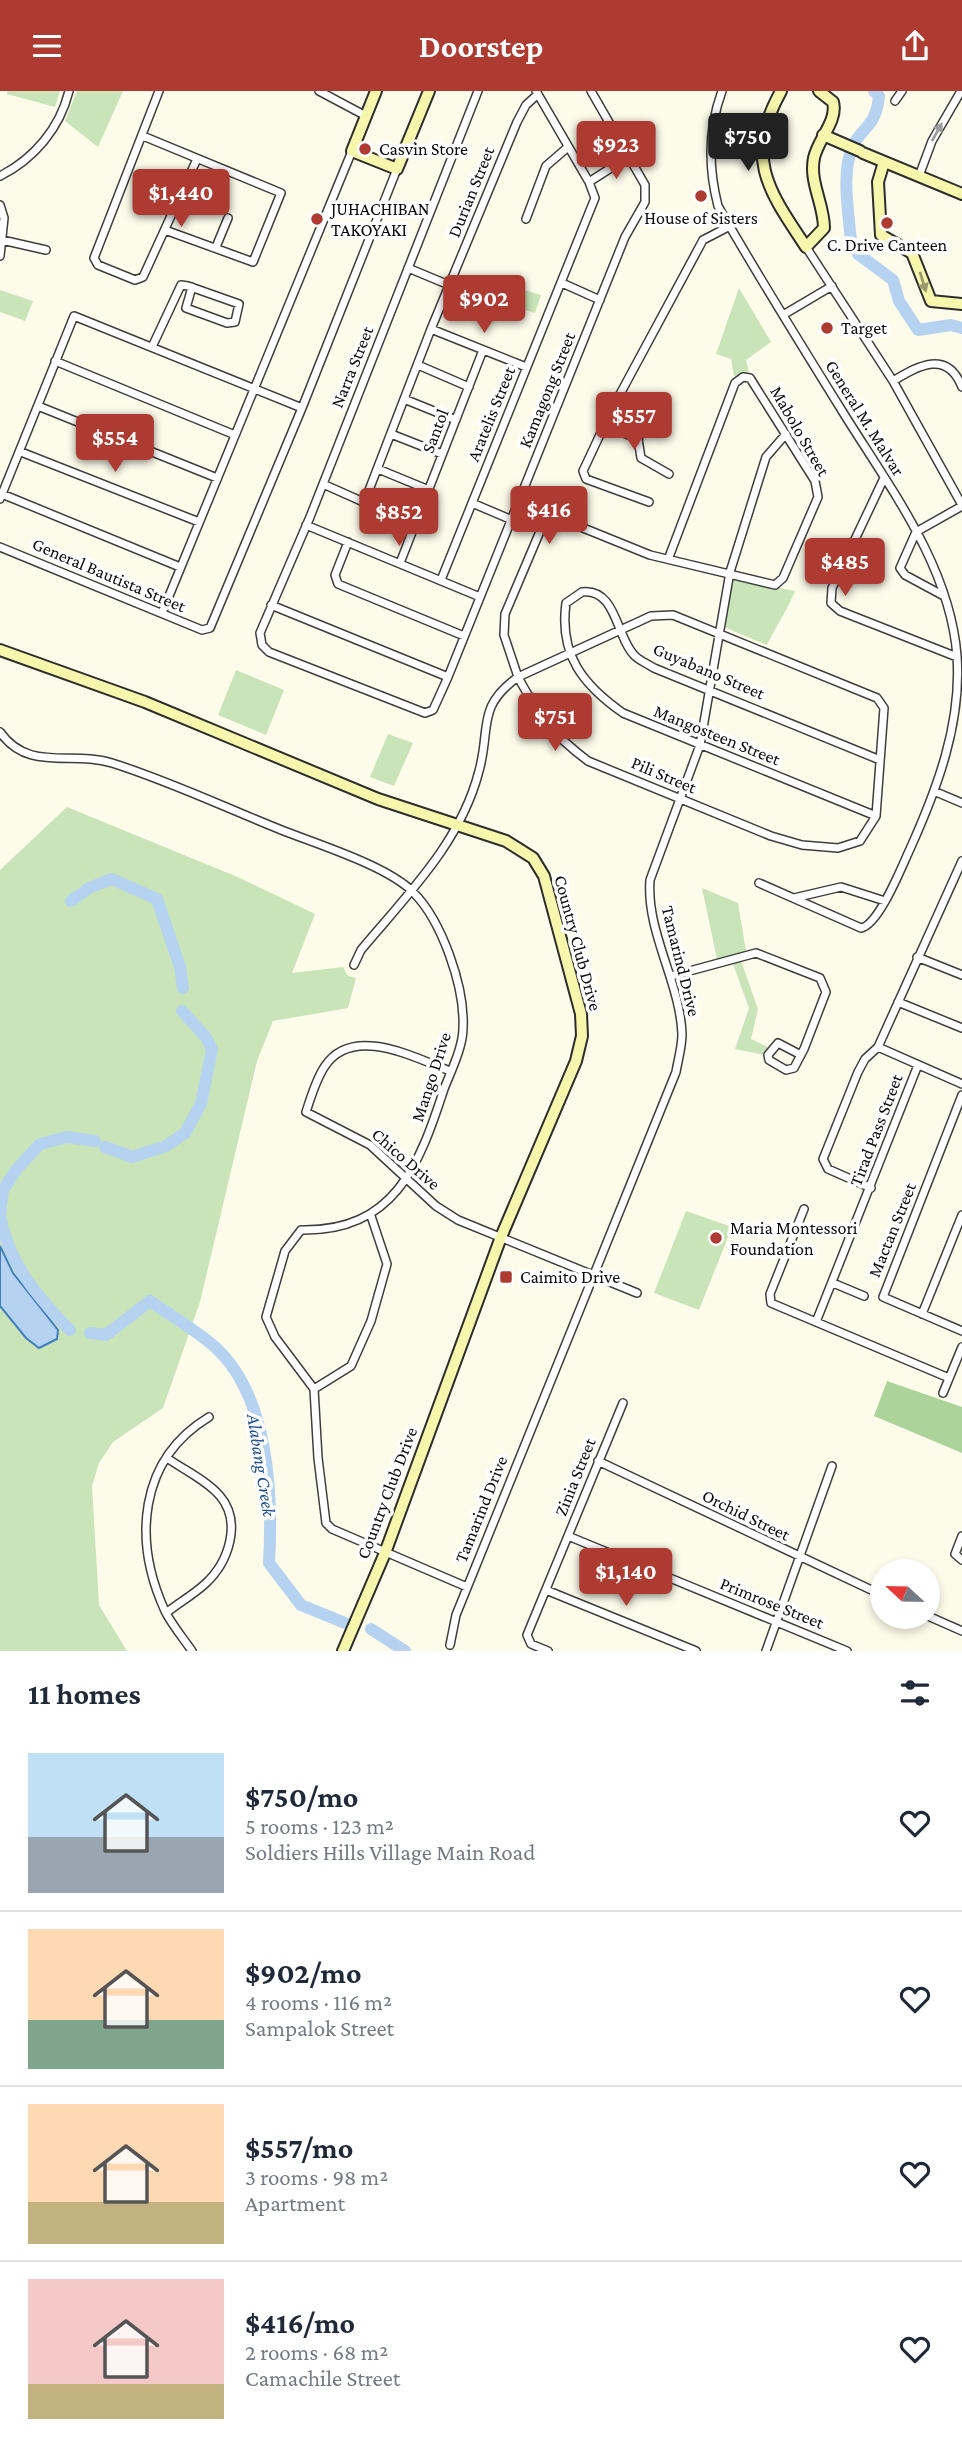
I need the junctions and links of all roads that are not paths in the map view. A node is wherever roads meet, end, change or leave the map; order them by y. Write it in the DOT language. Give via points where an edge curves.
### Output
graph roads {
  1 [pos="69,91"];
  2 [pos="159,91"];
  3 [pos="319,91"];
  4 [pos="376,91"];
  5 [pos="429,91"];
  6 [pos="478,91"];
  7 [pos="591,91"];
  8 [pos="722,91"];
  9 [pos="781,91"];
  10 [pos="819,91"];
  11 [pos="902,91"];
  12 [pos="961,91"];
  13 [pos="537,93"];
  14 [pos="895,101"];
  15 [pos="366,116"];
  16 [pos="823,135"];
  17 [pos="143,136"];
  18 [pos="568,146"];
  19 [pos="352,151"];
  20 [pos="628,157"];
  21 [pos="197,159"];
  22 [pos="884,162"];
  23 [pos="397,169"];
  24 [pos="0,176"];
  25 [pos="919,176"];
  26 [pos="589,182"];
  27 [pos="962,194"];
  28 [pos="0,205"];
  29 [pos="228,218"];
  30 [pos="526,219"];
  31 [pos="730,226"];
  32 [pos="165,230"];
  33 [pos="2,240"];
  34 [pos="216,247"];
  35 [pos="806,247"];
  36 [pos="46,250"];
  37 [pos="0,256"];
  38 [pos="408,268"];
  39 [pos="562,283"];
  40 [pos="449,285"];
  41 [pos="832,286"];
  42 [pos="192,287"];
  43 [pos="600,300"];
  44 [pos="962,304"];
  45 [pos="783,315"];
  46 [pos="431,329"];
  47 [pos="152,347"];
  48 [pos="483,350"];
  49 [pos="55,361"];
  50 [pos="418,365"];
  51 [pos="526,367"];
  52 [pos="893,381"];
  53 [pos="469,387"];
  54 [pos="962,387"];
  55 [pos="256,388"];
  56 [pos="404,399"];
  57 [pos="37,406"];
  58 [pos="302,408"];
  59 [pos="456,420"];
  60 [pos="645,423"];
  61 [pos="604,425"];
  62 [pos="786,433"];
  63 [pos="391,434"];
  64 [pos="235,435"];
  65 [pos="638,439"];
  66 [pos="20,452"];
  67 [pos="442,454"];
  68 [pos="378,469"];
  69 [pos="669,474"];
  70 [pos="217,478"];
  71 [pos="884,478"];
  72 [pos="323,484"];
  73 [pos="429,490"];
  74 [pos="1,497"];
  75 [pos="649,502"];
  76 [pos="364,503"];
  77 [pos="472,503"];
  78 [pos="962,506"];
  79 [pos="512,520"];
  80 [pos="199,522"];
  81 [pos="306,525"];
  82 [pos="415,525"];
  83 [pos="916,532"];
  84 [pos="348,542"];
  85 [pos="0,547"];
  86 [pos="669,557"];
  87 [pos="400,563"];
  88 [pos="180,567"];
  89 [pos="730,572"];
  90 [pos="441,580"];
  91 [pos="944,596"];
  92 [pos="481,597"];
  93 [pos="271,605"];
  94 [pos="162,613"];
  95 [pos="621,629"];
  96 [pos="719,631"];
  97 [pos="464,636"];
  98 [pos="0,650"];
  99 [pos="569,653"];
  100 [pos="957,657"];
  101 [pos="448,677"];
  102 [pos="518,677"];
  103 [pos="709,689"];
  104 [pos="429,713"];
  105 [pos="0,732"];
  106 [pos="700,745"];
  107 [pos="880,760"];
  108 [pos="936,792"];
  109 [pos="680,800"];
  110 [pos="962,803"];
  111 [pos="876,817"];
  112 [pos="458,823"];
  113 [pos="962,861"];
  114 [pos="759,883"];
  115 [pos="412,890"];
  116 [pos="794,898"];
  117 [pos="885,901"];
  118 [pos="917,957"];
  119 [pos="354,965"];
  120 [pos="962,975"];
  121 [pos="671,976"];
  122 [pos="898,1002"];
  123 [pos="962,1028"];
  124 [pos="878,1047"];
  125 [pos="801,1055"];
  126 [pos="918,1065"];
  127 [pos="450,1071"];
  128 [pos="962,1084"];
  129 [pos="962,1095"];
  130 [pos="406,1180"];
  131 [pos="871,1188"];
  132 [pos="804,1209"];
  133 [pos="962,1215"];
  134 [pos="371,1216"];
  135 [pos="501,1237"];
  136 [pos="594,1277"];
  137 [pos="833,1283"];
  138 [pos="637,1293"];
  139 [pos="864,1296"];
  140 [pos="922,1314"];
  141 [pos="816,1322"];
  142 [pos="962,1331"];
  143 [pos="962,1347"];
  144 [pos="949,1378"];
  145 [pos="314,1389"];
  146 [pos="943,1393"];
  147 [pos="623,1403"];
  148 [pos="209,1417"];
  149 [pos="167,1458"];
  150 [pos="598,1461"];
  151 [pos="832,1466"];
  152 [pos="568,1536"];
  153 [pos="962,1536"];
  154 [pos="385,1553"];
  155 [pos="800,1559"];
  156 [pos="962,1560"];
  157 [pos="467,1587"];
  158 [pos="546,1590"];
  159 [pos="870,1590"];
  160 [pos="166,1613"];
  161 [pos="940,1621"];
  162 [pos="777,1622"];
  163 [pos="962,1631"];
  164 [pos="450,1645"];
  165 [pos="192,1651"];
  166 [pos="343,1651"];
  167 [pos="548,1651"];
  168 [pos="696,1651"];
  169 [pos="766,1651"];
  170 [pos="847,1651"];
  1 -- 24 [label="street" via="50,134"];
  2 -- 17 [label="street"];
  3 -- 15 [label="street"];
  4 -- 15 [label="street"];
  5 -- 23 [label="street"];
  6 -- 38 [label="street, Narra Street"];
  7 -- 20 [label="street"];
  8 -- 31 [label="street, General M. Malvar" via="710,144 712,180 718,206"];
  9 -- 35 [label="street" via="764,128 764,174 771,194"];
  10 -- 16 [label="street" via="835,106"];
  11 -- 14 [label="street"];
  25 -- 12 [label="street, one-way" via="932,141"];
  13 -- 18 [label="street"];
  13 -- 40 [label="street, Durian Street" via="517,122"];
  15 -- 19 [label="street"];
  16 -- 22 [label="street"];
  16 -- 35 [label="street" via="812,168 824,228"];
  17 -- 21 [label="street"];
  17 -- 32 [label="street" via="94,258 97,265 139,280"];
  18 -- 26 [label="street"];
  18 -- 30 [label="street" via="546,166"];
  19 -- 23 [label="street"];
  19 -- 55 [label="street"];
  20 -- 26 [label="street"];
  20 -- 43 [label="street, Kamagong Street" via="647,196"];
  21 -- 32 [label="street"];
  21 -- 34 [label="street" via="281,193 253,262"];
  22 -- 25 [label="street"];
  22 -- 44 [label="street, one-way" via="878,182 881,235 912,253 931,301"];
  23 -- 58 [label="street"];
  25 -- 27 [label="street"];
  26 -- 39 [label="street, Aratelis Street" via="594,203"];
  28 -- 33 [label="street"];
  29 -- 34 [label="street"];
  31 -- 45 [label="street, General M. Malvar"];
  31 -- 61 [label="street" via="704,240"];
  32 -- 34 [label="street"];
  33 -- 36 [label="street"];
  33 -- 37 [label="street"];
  35 -- 41 [label="street"];
  38 -- 40 [label="street"];
  38 -- 72 [label="street, Narra Street"];
  39 -- 43 [label="street"];
  39 -- 51 [label="street, Aratelis Street"];
  40 -- 46 [label="street, Durian Street"];
  41 -- 45 [label="street"];
  41 -- 52 [label="street"];
  42 -- 42 [label="street" via="239,304 235,322 186,308"];
  42 -- 47 [label="street" via="178,289"];
  43 -- 79 [label="street, Kamagong Street"];
  45 -- 71 [label="street, General M. Malvar"];
  46 -- 48 [label="street"];
  46 -- 50 [label="street, Durian Street"];
  47 -- 49 [label="street" via="74,316"];
  47 -- 55 [label="street"];
  48 -- 51 [label="street"];
  48 -- 53 [label="street, Santol"];
  49 -- 57 [label="street"];
  49 -- 64 [label="street"];
  50 -- 53 [label="street"];
  50 -- 56 [label="street, Durian Street"];
  51 -- 77 [label="street, Aratelis Street"];
  52 -- 54 [label="street" via="922,364 937,365 951,370"];
  52 -- 78 [label="street"];
  53 -- 59 [label="street, Santol"];
  55 -- 58 [label="street"];
  55 -- 64 [label="street"];
  56 -- 59 [label="street"];
  56 -- 63 [label="street, Durian Street"];
  57 -- 66 [label="street"];
  57 -- 70 [label="street"];
  58 -- 94 [label="street, General Bautista Street" via="212,623 206,631"];
  59 -- 67 [label="street, Santol"];
  60 -- 65 [label="street"];
  61 -- 65 [label="street"];
  61 -- 75 [label="street" via="583,475"];
  62 -- 86 [label="street, Mabolo Street" via="750,378 735,383"];
  62 -- 89 [label="street, Tamarind Drive" via="766,457"];
  62 -- 89 [label="street, Mabolo Street" via="814,481 818,497 783,578 775,585"];
  63 -- 67 [label="street"];
  63 -- 68 [label="street, Durian Street"];
  64 -- 70 [label="street"];
  65 -- 69 [label="street" via="641,459"];
  66 -- 74 [label="street"];
  66 -- 80 [label="street"];
  67 -- 73 [label="street, Santol"];
  68 -- 73 [label="street"];
  68 -- 76 [label="street, Durian Street"];
  70 -- 80 [label="street"];
  71 -- 83 [label="street, General M. Malvar"];
  71 -- 100 [label="street" via="832,588 831,603 840,611"];
  72 -- 76 [label="street"];
  72 -- 81 [label="street, Narra Street"];
  73 -- 82 [label="street, Santol"];
  74 -- 88 [label="street"];
  76 -- 82 [label="street"];
  77 -- 79 [label="street"];
  77 -- 90 [label="street, Aratelis Street"];
  78 -- 83 [label="street"];
  79 -- 92 [label="street, Kamagong Street"];
  80 -- 88 [label="street"];
  81 -- 84 [label="street"];
  81 -- 93 [label="street, Narra Street"];
  82 -- 87 [label="street, Santol"];
  83 -- 91 [label="street, General M. Malvar"];
  83 -- 91 [label="street" via="900,568"];
  84 -- 87 [label="street"];
  84 -- 97 [label="street" via="335,575 338,584"];
  85 -- 94 [label="street, General Bautista Street"];
  86 -- 89 [label="street, Mabolo Street"];
  86 -- 102 [label="street, Pili Street" via="650,555 561,519 544,522 505,614 504,635"];
  87 -- 90 [label="street"];
  88 -- 94 [label="street"];
  89 -- 96 [label="street, Tamarind Drive"];
  90 -- 92 [label="street"];
  91 -- 100 [label="street, General M. Malvar" via="954,626"];
  92 -- 97 [label="street, Kamagong Street"];
  93 -- 101 [label="street"];
  93 -- 104 [label="street, Narra Street" via="260,633 269,652"];
  95 -- 96 [label="street" via="651,616 673,615"];
  95 -- 99 [label="street"];
  95 -- 99 [label="street, Guyabano Street" via="605,600 582,592 566,603 563,629"];
  95 -- 103 [label="street, Guyabano Street" via="634,656"];
  96 -- 103 [label="street, Tamarind Drive"];
  96 -- 107 [label="street" via="877,698 884,708"];
  97 -- 101 [label="street, Kamagong Street"];
  98 -- 112 [label="street, Country Club Drive" via="145,702 378,799"];
  99 -- 102 [label="street"];
  99 -- 106 [label="street, Mangosteen Street" via="600,697 623,713"];
  100 -- 108 [label="street, General M. Malvar" via="954,720"];
  101 -- 104 [label="street, Kamagong Street"];
  102 -- 109 [label="street, Pili Street" via="540,717 588,761"];
  102 -- 112 [label="street" via="493,699 479,773"];
  103 -- 106 [label="street, Tamarind Drive"];
  103 -- 107 [label="street, Guyabano Street"];
  105 -- 115 [label="street, Mango Drive" via="17,750 39,759 110,762 345,855"];
  106 -- 109 [label="street, Tamarind Drive"];
  106 -- 111 [label="street, Mangosteen Street"];
  107 -- 111 [label="street"];
  108 -- 110 [label="street"];
  108 -- 117 [label="street, General M. Malvar"];
  109 -- 111 [label="street, Pili Street" via="771,836 823,848 860,841"];
  109 -- 121 [label="street, Tamarind Drive" via="655,863 649,896"];
  112 -- 115 [label="street" via="454,837"];
  112 -- 135 [label="street, Country Club Drive" via="506,841 533,858 544,876 581,1014 576,1061"];
  113 -- 118 [label="street"];
  114 -- 116 [label="street"];
  115 -- 119 [label="street" via="361,950"];
  115 -- 127 [label="street, Mango Drive" via="445,942 455,976 464,1030"];
  116 -- 117 [label="street" via="841,887"];
  116 -- 117 [label="street, General M. Malvar" via="864,928"];
  118 -- 120 [label="street"];
  118 -- 122 [label="street"];
  121 -- 125 [label="street" via="756,953 820,978 826,992"];
  121 -- 136 [label="street, Tamarind Drive" via="682,1036 676,1072"];
  122 -- 123 [label="street"];
  122 -- 124 [label="street"];
  124 -- 126 [label="street"];
  124 -- 131 [label="street" via="858,1072 823,1159 828,1169"];
  125 -- 125 [label="street" via="789,1070 768,1055 778,1043"];
  126 -- 128 [label="street"];
  126 -- 131 [label="street, Tirad Pass Street"];
  127 -- 130 [label="street, Mango Drive" via="429,1133"];
  127 -- 130 [label="street, Chico Drive" via="376,1045 352,1047 325,1066 312,1095 306,1112 370,1145"];
  129 -- 140 [label="street, Mactan Street" via="884,1293 885,1300"];
  130 -- 134 [label="street, Mango Drive"];
  130 -- 135 [label="street, Chico Drive" via="458,1220"];
  131 -- 137 [label="street, Tirad Pass Street"];
  132 -- 141 [label="street" via="769,1300"];
  133 -- 140 [label="street"];
  134 -- 145 [label="street" via="387,1264 371,1321 351,1366"];
  134 -- 145 [label="street, Mango Drive" via="351,1226 301,1230 285,1251 266,1317 275,1337"];
  135 -- 136 [label="street"];
  135 -- 154 [label="street, Country Club Drive"];
  136 -- 138 [label="street"];
  136 -- 157 [label="street, Tamarind Drive"];
  137 -- 139 [label="street"];
  137 -- 141 [label="street, Tirad Pass Street"];
  140 -- 142 [label="street, Mactan Street"];
  141 -- 144 [label="street"];
  143 -- 144 [label="street"];
  144 -- 146 [label="street"];
  145 -- 154 [label="street" via="326,1523"];
  147 -- 150 [label="street, Zinia Street"];
  148 -- 149 [label="street"];
  149 -- 160 [label="street" via="156,1473 144,1524 155,1585"];
  149 -- 160 [label="street" via="220,1496 231,1513 232,1532 220,1564 207,1582"];
  150 -- 152 [label="street, Zinia Street"];
  150 -- 155 [label="street, Orchid Street"];
  151 -- 155 [label="street"];
  152 -- 158 [label="street, Zinia Street"];
  152 -- 162 [label="street, Primrose Street"];
  153 -- 156 [label="street" via="956,1554"];
  154 -- 157 [label="street"];
  154 -- 166 [label="street, Country Club Drive"];
  155 -- 159 [label="street, Orchid Street"];
  155 -- 162 [label="street"];
  157 -- 164 [label="street, Tamarind Drive"];
  158 -- 167 [label="street, Zinia Street" via="528,1640"];
  158 -- 168 [label="street"];
  160 -- 165 [label="street"];
  161 -- 163 [label="street"];
  162 -- 169 [label="street"];
  162 -- 170 [label="street, Primrose Street"];
}
